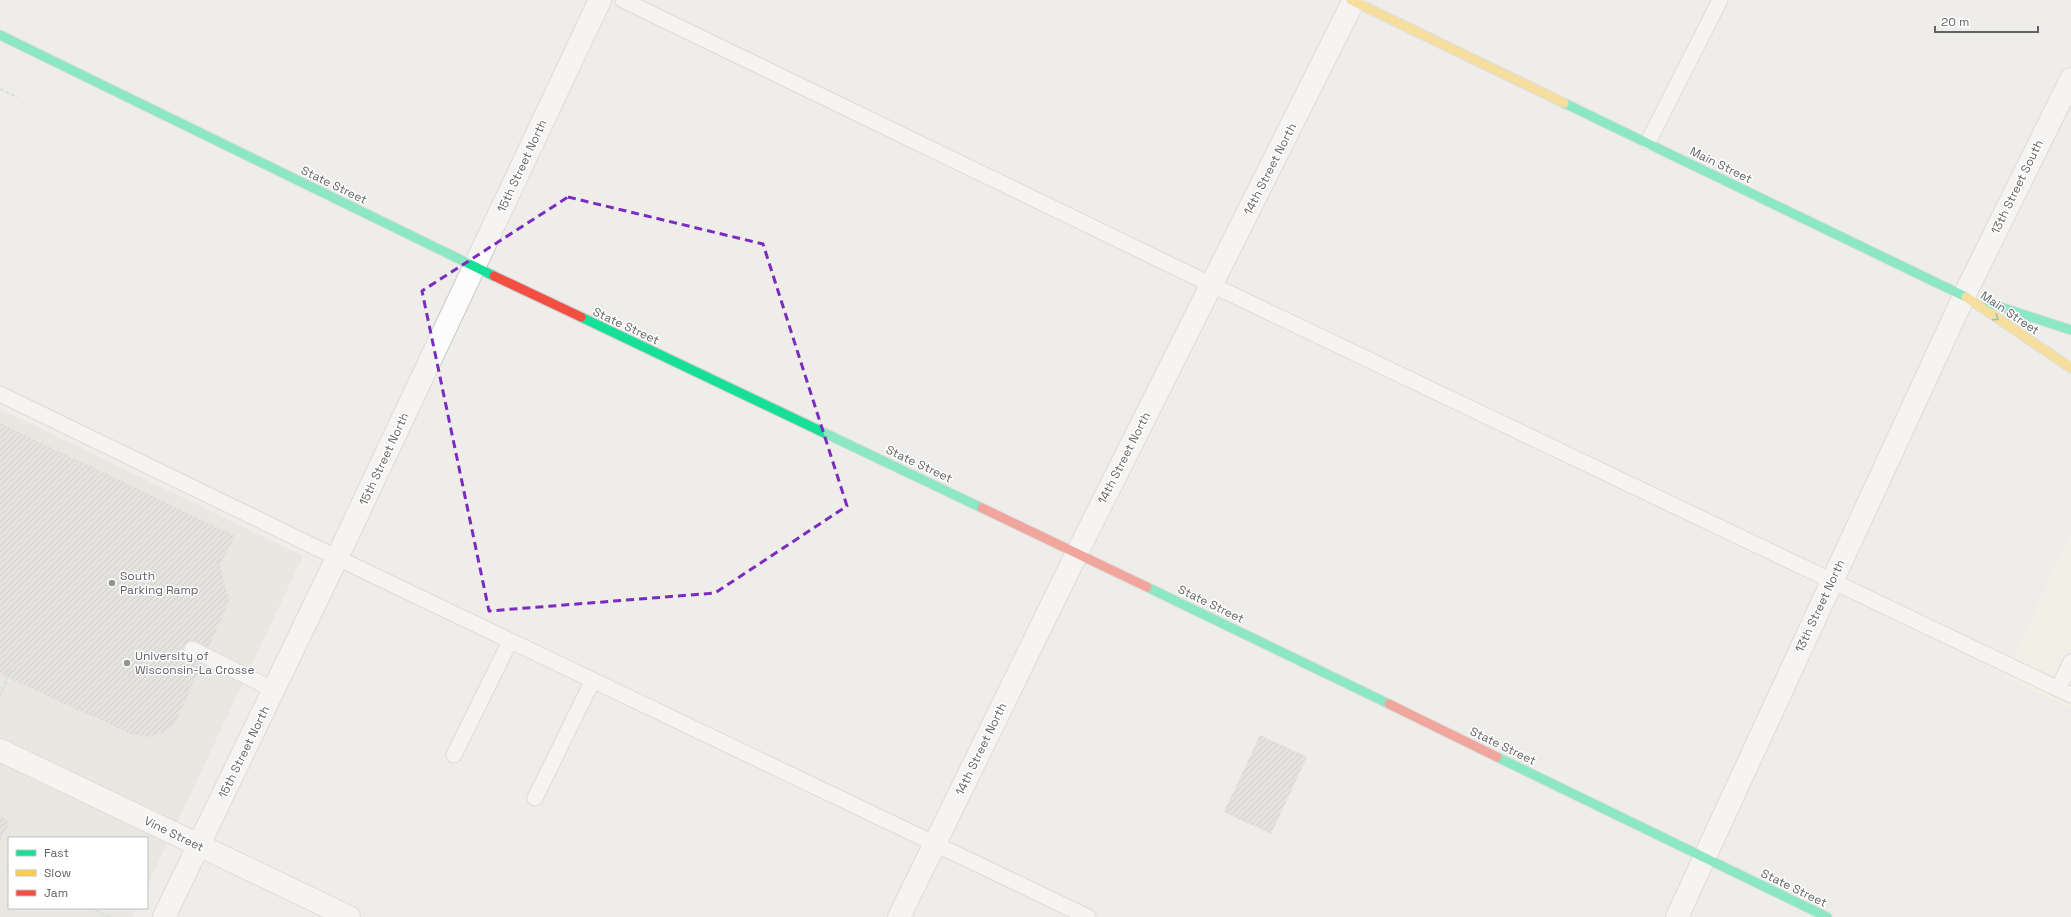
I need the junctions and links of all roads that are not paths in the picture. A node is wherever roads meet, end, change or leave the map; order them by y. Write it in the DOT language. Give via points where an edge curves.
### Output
graph roads {
  1 [pos="600,0"];
  2 [pos="623,0"];
  3 [pos="1353,0"];
  4 [pos="1720,0"];
  5 [pos="0,36"];
  6 [pos="2071,79"];
  7 [pos="1648,142"];
  8 [pos="475,267"];
  9 [pos="1212,285"];
  10 [pos="1964,296"];
  11 [pos="2071,330"];
  12 [pos="2071,368"];
  13 [pos="0,394"];
  14 [pos="1077,553"];
  15 [pos="338,558"];
  16 [pos="1831,582"];
  17 [pos="510,641"];
  18 [pos="192,650"];
  19 [pos="2071,662"];
  20 [pos="593,680"];
  21 [pos="274,690"];
  22 [pos="2064,692"];
  23 [pos="0,750"];
  24 [pos="454,755"];
  25 [pos="535,798"];
  26 [pos="935,843"];
  27 [pos="198,846"];
  28 [pos="1705,858"];
  29 [pos="164,917"];
  30 [pos="349,917"];
  31 [pos="899,917"];
  32 [pos="1088,917"];
  33 [pos="1678,917"];
  34 [pos="1827,917"];
  1 -- 8 [label="street, 15th Street North"];
  2 -- 9 [label="lane"];
  3 -- 7 [label="street, Main Street"];
  3 -- 9 [label="street, 14th Street North"];
  4 -- 7 [label="lane"];
  5 -- 8 [label="street, State Street"];
  6 -- 10 [label="street, 13th Street South"];
  7 -- 10 [label="street, Main Street"];
  8 -- 14 [label="street, State Street"];
  8 -- 15 [label="street, 15th Street North"];
  9 -- 14 [label="street, 14th Street North"];
  9 -- 16 [label="lane"];
  10 -- 11 [label="street"];
  10 -- 12 [label="street, Main Street, one-way"];
  10 -- 16 [label="street, 13th Street North"];
  13 -- 15 [label="lane"];
  14 -- 26 [label="street, 14th Street North"];
  14 -- 28 [label="street, State Street"];
  15 -- 17 [label="lane"];
  15 -- 21 [label="street, 15th Street North"];
  16 -- 22 [label="lane"];
  16 -- 28 [label="street, 13th Street North"];
  17 -- 20 [label="lane"];
  17 -- 24 [label="lane"];
  18 -- 21 [label="lane"];
  19 -- 22 [label="lane"];
  20 -- 25 [label="lane"];
  20 -- 26 [label="lane"];
  21 -- 27 [label="street, 15th Street North"];
  23 -- 27 [label="street, Vine Street"];
  26 -- 31 [label="street, 14th Street North"];
  26 -- 32 [label="lane"];
  27 -- 29 [label="street, 15th Street North"];
  27 -- 30 [label="street, Vine Street"];
  28 -- 33 [label="street, 13th Street North"];
  28 -- 34 [label="street, State Street"];
}
